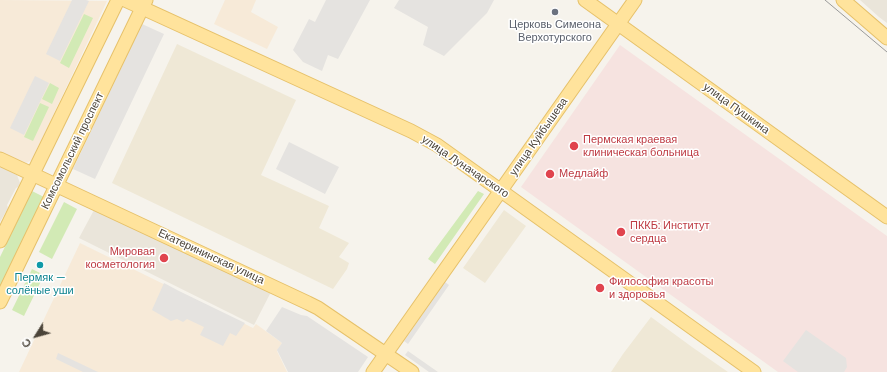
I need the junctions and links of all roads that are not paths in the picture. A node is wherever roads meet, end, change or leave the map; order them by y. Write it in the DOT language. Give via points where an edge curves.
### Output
graph roads {
  1 [pos="118,0"];
  2 [pos="125,0"];
  3 [pos="585,0"];
  4 [pos="635,0"];
  5 [pos="843,0"];
  6 [pos="144,4"];
  7 [pos="618,24"];
  8 [pos="887,38"];
  9 [pos="0,159"];
  10 [pos="33,174"];
  11 [pos="57,186"];
  12 [pos="501,190"];
  13 [pos="887,217"];
  14 [pos="0,241"];
  15 [pos="0,302"];
  16 [pos="386,354"];
  17 [pos="373,372"];
  18 [pos="412,372"];
  19 [pos="754,372"];
  1 -- 10 [label="main road"];
  2 -- 6 [label="main road, улица Луначарского"];
  3 -- 7 [label="main road, улица Пушкина"];
  4 -- 7 [label="main road, улица Куйбышева"];
  5 -- 8 [label="main road"];
  6 -- 11 [label="main road, Комсомольский проспект"];
  6 -- 12 [label="main road, улица Луначарского" via="412,131 437,145"];
  7 -- 12 [label="main road, улица Куйбышева"];
  7 -- 13 [label="main road, улица Пушкина"];
  9 -- 10 [label="main road, Екатерининская улица"];
  10 -- 11 [label="main road, Екатерининская улица"];
  10 -- 14 [label="main road"];
  11 -- 15 [label="main road, Комсомольский проспект"];
  11 -- 16 [label="main road, Екатерининская улица" via="308,303"];
  12 -- 16 [label="main road, улица Куйбышева"];
  12 -- 19 [label="main road, улица Луначарского"];
  16 -- 17 [label="main road, улица Куйбышева"];
  16 -- 18 [label="main road, Екатерининская улица"];
}
